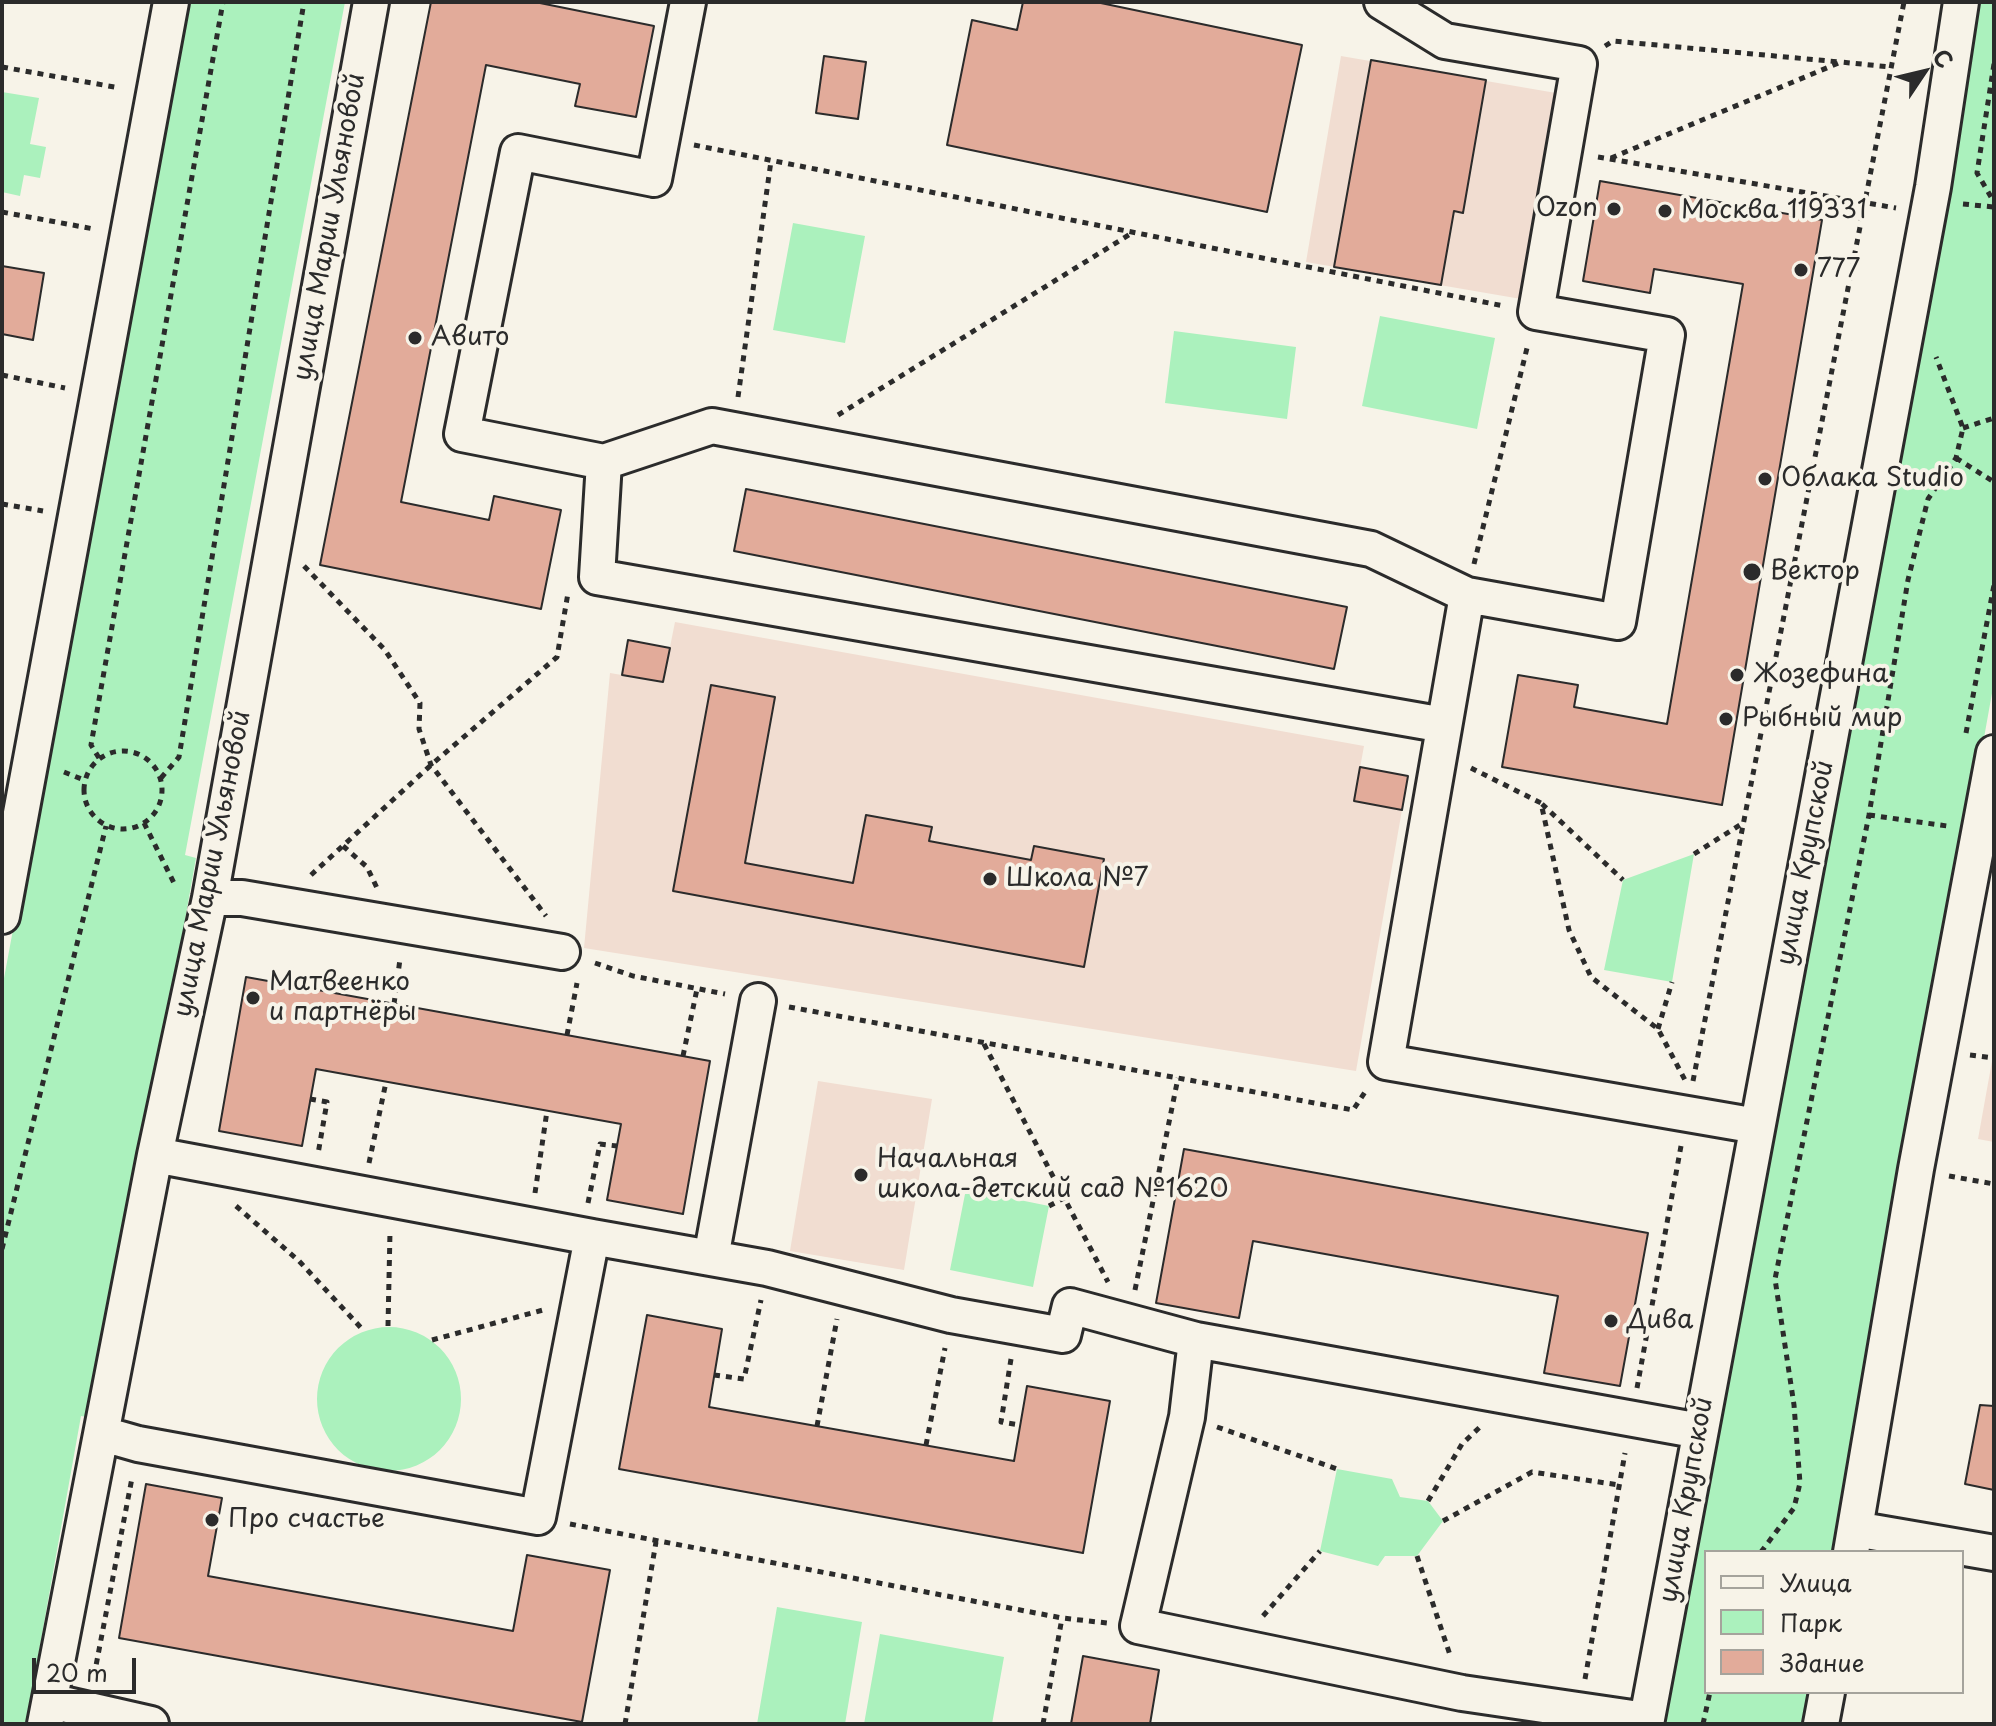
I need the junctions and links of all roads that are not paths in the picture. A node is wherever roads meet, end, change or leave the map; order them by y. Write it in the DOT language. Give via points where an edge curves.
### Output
graph roads {
  1 [pos="171,2"];
  2 [pos="371,2"];
  3 [pos="688,2"];
  4 [pos="1382,2"];
  5 [pos="1961,2"];
  6 [pos="604,462"];
  7 [pos="1467,595"];
  8 [pos="1442,738"];
  9 [pos="1994,753"];
  10 [pos="10,814"];
  11 [pos="194,894"];
  12 [pos="2,916"];
  13 [pos="571,963"];
  14 [pos="758,1001"];
  15 [pos="1757,1126"];
  16 [pos="155,1155"];
  17 [pos="586,1236"];
  18 [pos="711,1258"];
  19 [pos="1196,1340"];
  20 [pos="1700,1431"];
  21 [pos="103,1434"];
  22 [pos="1853,1540"];
  23 [pos="1961,1550"];
  24 [pos="1964,1550"];
  25 [pos="1994,1553"];
  26 [pos="1827,1694"];
  27 [pos="47,1713"];
  28 [pos="1646,1722"];
  29 [pos="151,1724"];
  30 [pos="1821,1724"];
  1 -- 10 [label="street"];
  2 -- 11 [label="street, улица Марии Ульяновой"];
  3 -- 6 [label="street" via="654,179 518,152 462,434"];
  4 -- 7 [label="street" via="1445,41 1579,64 1536,312 1667,335 1618,622"];
  5 -- 15 [label="street, улица Крупской" via="1933,187"];
  6 -- 7 [label="street" via="712,426 1371,549"];
  6 -- 8 [label="street" via="597,577"];
  7 -- 8 [label="street"];
  8 -- 15 [label="street" via="1386,1062"];
  9 -- 22 [label="street"];
  10 -- 12 [label="street"];
  11 -- 13 [label="street" via="390,924"];
  11 -- 16 [label="street, улица Марии Ульяновой"];
  14 -- 18 [label="street"];
  15 -- 20 [label="street, улица Крупской"];
  16 -- 17 [label="street"];
  16 -- 21 [label="street, улица Марии Ульяновой"];
  17 -- 18 [label="street"];
  17 -- 21 [label="street" via="580,1300 538,1517"];
  18 -- 19 [label="street" via="951,1315 1063,1335 1070,1306"];
  19 -- 20 [label="street"];
  19 -- 28 [label="street" via="1187,1417 1138,1626 1462,1693"];
  20 -- 28 [label="street, улица Крупской"];
  21 -- 27 [label="street, улица Марии Ульяновой"];
  22 -- 23 [label="street"];
  24 -- 25 [label="street"];
  26 -- 30 [label="street"];
  27 -- 29 [label="street"];
}
